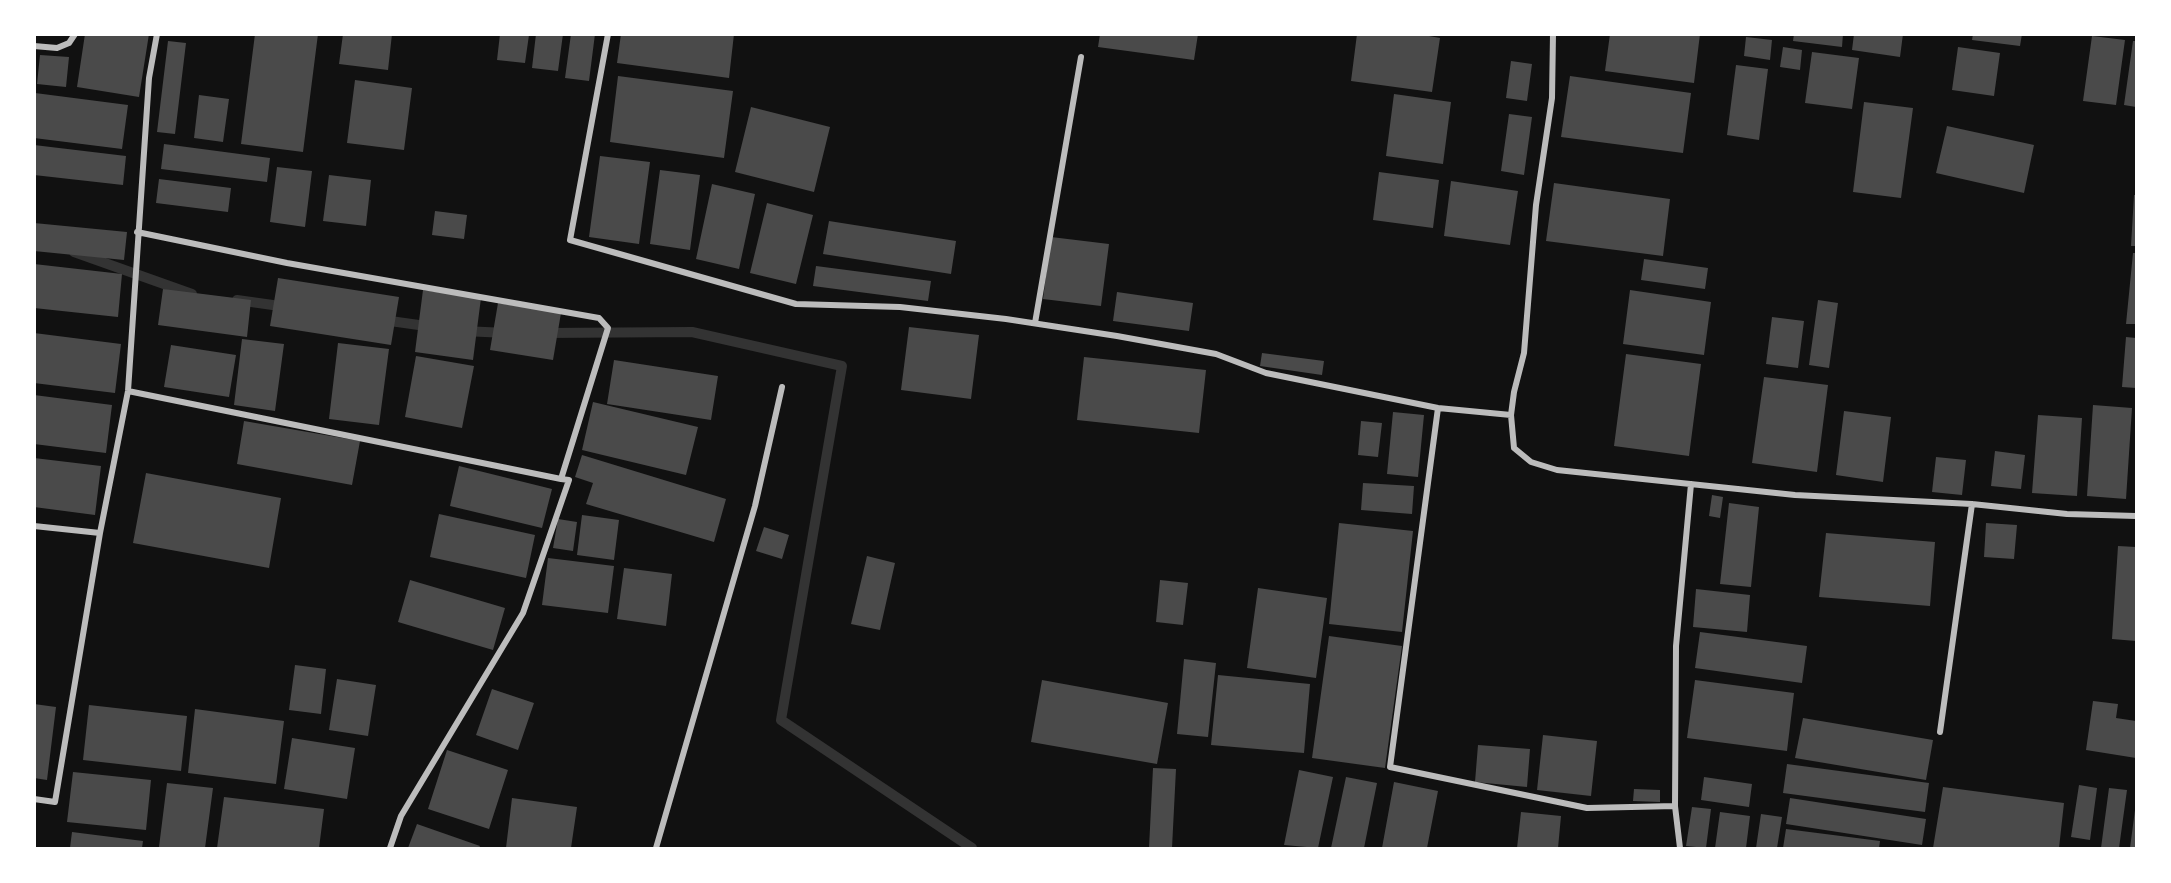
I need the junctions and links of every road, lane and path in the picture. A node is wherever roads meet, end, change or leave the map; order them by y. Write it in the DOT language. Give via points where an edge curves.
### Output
graph roads {
  1 [pos="75,34"];
  2 [pos="157,34"];
  3 [pos="608,34"];
  4 [pos="1553,34"];
  5 [pos="34,46"];
  6 [pos="1081,57"];
  7 [pos="137,232"];
  8 [pos="1035,323"];
  9 [pos="782,387"];
  10 [pos="128,392"];
  11 [pos="1438,408"];
  12 [pos="1511,415"];
  13 [pos="561,479"];
  14 [pos="1691,484"];
  15 [pos="1971,504"];
  16 [pos="2136,516"];
  17 [pos="34,526"];
  18 [pos="100,533"];
  19 [pos="1940,732"];
  20 [pos="34,799"];
  21 [pos="1675,807"];
  22 [pos="390,849"];
  23 [pos="656,849"];
  24 [pos="1680,849"];
  1 -- 5 [label="street" via="69,43 57,48"];
  2 -- 7 [label="street" via="148,78"];
  3 -- 8 [label="street" via="570,240 796,304 900,307"];
  4 -- 12 [label="street" via="1552,98 1536,205 1524,352"];
  6 -- 8 [label="street"];
  7 -- 10 [label="street"];
  7 -- 13 [label="street" via="287,263 599,318 608,328"];
  8 -- 11 [label="street" via="1216,354 1266,373"];
  9 -- 23 [label="street" via="755,506"];
  10 -- 13 [label="street"];
  10 -- 18 [label="street"];
  11 -- 12 [label="street"];
  11 -- 21 [label="street" via="1390,767 1587,808"];
  12 -- 14 [label="street" via="1514,448 1531,462 1557,470"];
  13 -- 22 [label="street" via="569,480 524,613 401,816"];
  14 -- 15 [label="street" via="1795,495"];
  14 -- 21 [label="street" via="1676,646"];
  15 -- 16 [label="street" via="2067,514"];
  15 -- 19 [label="street"];
  17 -- 18 [label="street"];
  18 -- 20 [label="street" via="55,802"];
  21 -- 24 [label="street"];
}
